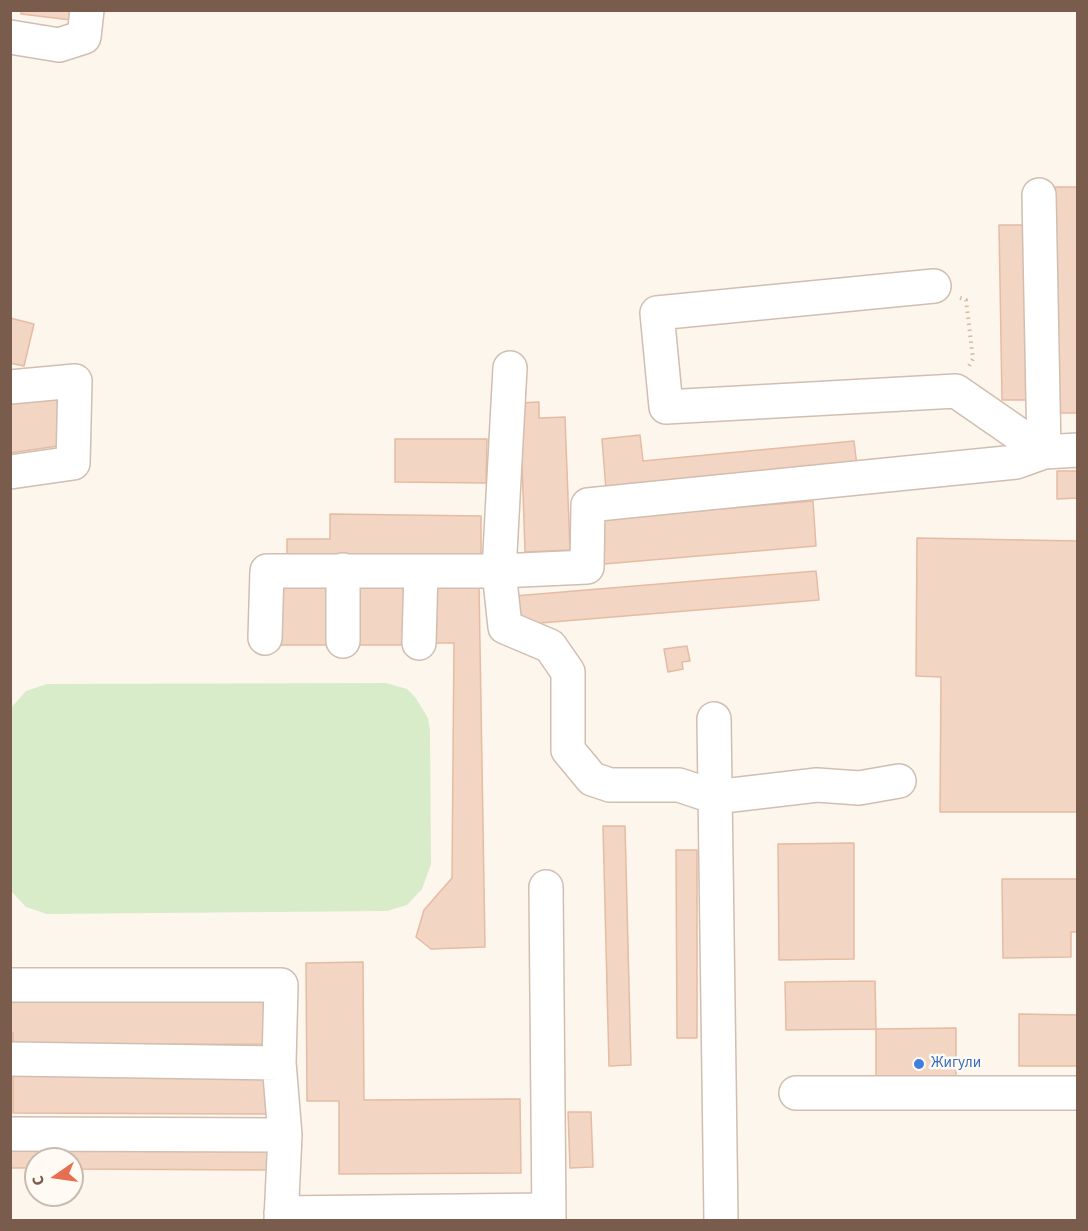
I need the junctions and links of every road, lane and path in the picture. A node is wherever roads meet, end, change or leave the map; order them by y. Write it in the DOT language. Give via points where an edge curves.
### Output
graph roads {
  1 [pos="87,10"];
  2 [pos="10,38"];
  3 [pos="1039,195"];
  4 [pos="934,286"];
  5 [pos="510,368"];
  6 [pos="10,387"];
  7 [pos="956,391"];
  8 [pos="1077,450"];
  9 [pos="1044,452"];
  10 [pos="10,472"];
  11 [pos="343,570"];
  12 [pos="421,571"];
  13 [pos="500,572"];
  14 [pos="265,638"];
  15 [pos="343,641"];
  16 [pos="419,643"];
  17 [pos="714,719"];
  18 [pos="899,781"];
  19 [pos="715,797"];
  20 [pos="546,887"];
  21 [pos="10,985"];
  22 [pos="10,1059"];
  23 [pos="279,1063"];
  24 [pos="796,1093"];
  25 [pos="1077,1094"];
  26 [pos="10,1134"];
  27 [pos="285,1135"];
  28 [pos="549,1215"];
  29 [pos="281,1217"];
  30 [pos="721,1221"];
  1 -- 2 [label="lane" via="84,37 59,45"];
  3 -- 9 [label="lane"];
  4 -- 7 [label="path" via="966,300 973,359"];
  4 -- 7 [label="lane" via="657,314 666,407"];
  5 -- 13 [label="lane"];
  6 -- 10 [label="lane" via="75,381 73,463"];
  7 -- 9 [label="lane"];
  8 -- 9 [label="lane"];
  9 -- 13 [label="lane" via="1016,462 588,506 587,567"];
  11 -- 12 [label="lane"];
  11 -- 14 [label="lane" via="267,570"];
  11 -- 15 [label="lane"];
  12 -- 13 [label="lane"];
  12 -- 16 [label="lane"];
  13 -- 19 [label="lane" via="505,627 550,646 568,672 568,750 592,779 610,785 679,785"];
  17 -- 19 [label="lane"];
  18 -- 19 [label="lane" via="859,788 817,785"];
  19 -- 30 [label="lane"];
  20 -- 28 [label="lane"];
  21 -- 23 [label="lane" via="281,985"];
  22 -- 23 [label="lane"];
  23 -- 27 [label="lane"];
  24 -- 25 [label="lane"];
  26 -- 27 [label="lane"];
  27 -- 29 [label="lane"];
  28 -- 29 [label="lane"];
}
